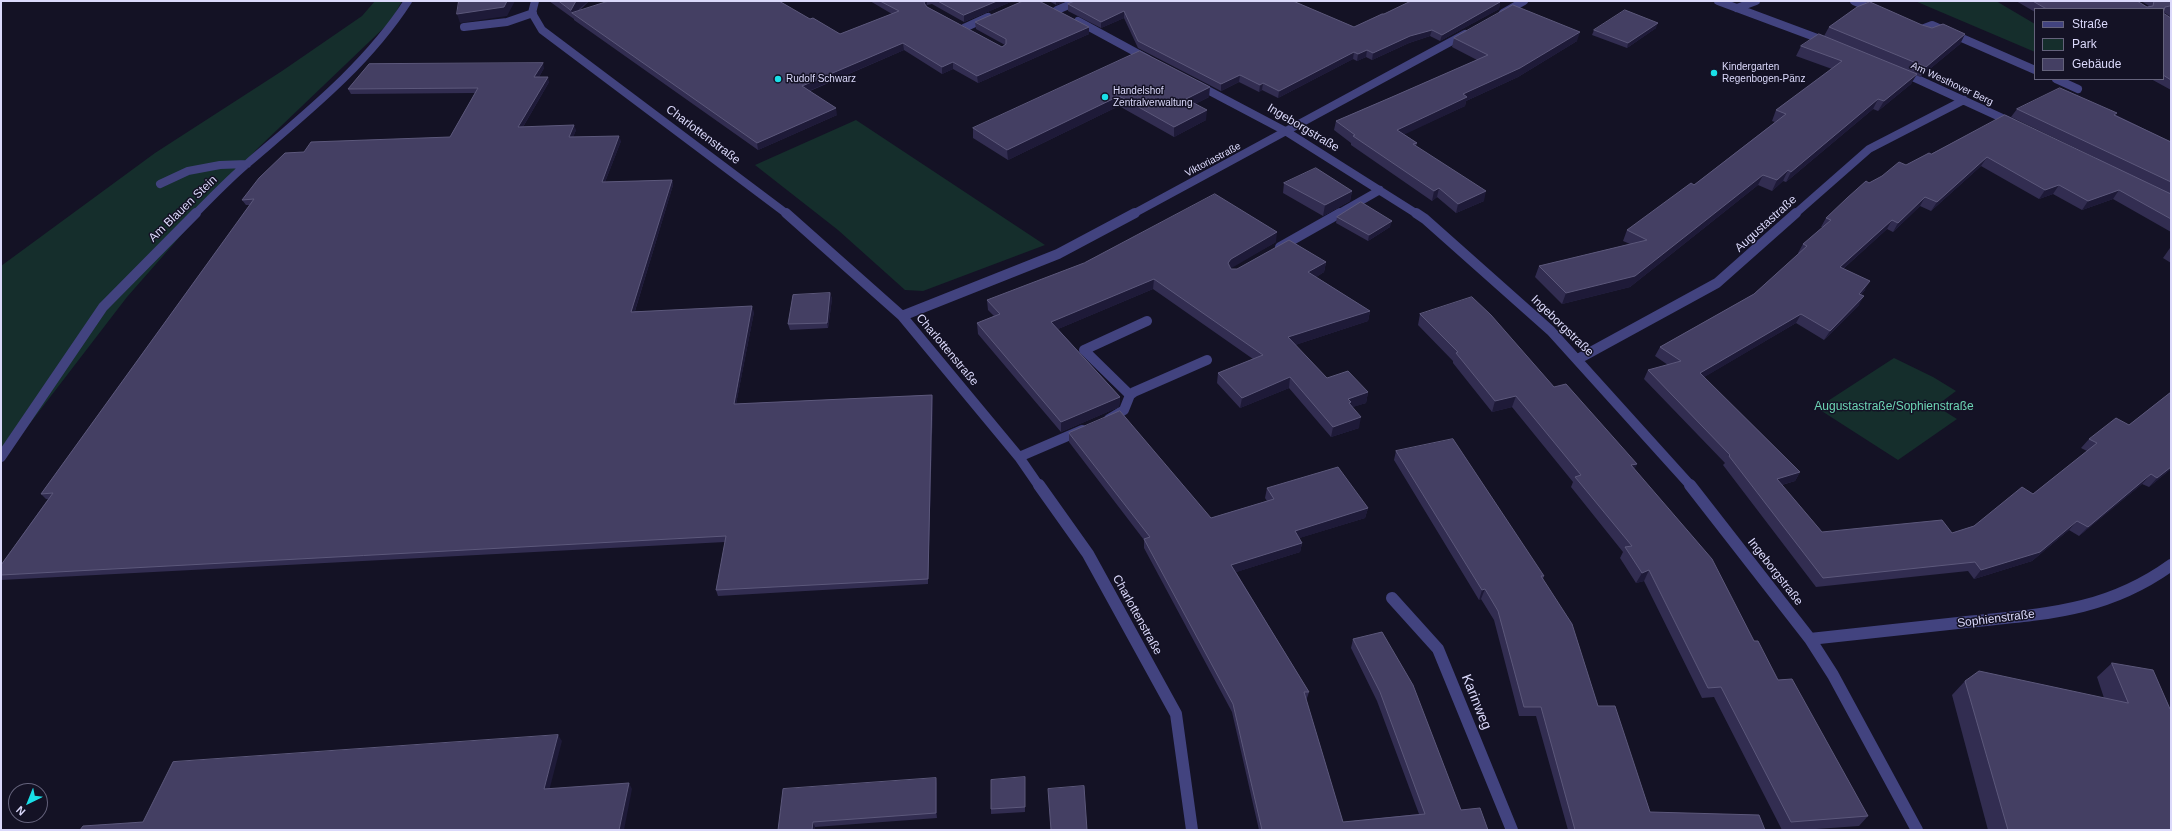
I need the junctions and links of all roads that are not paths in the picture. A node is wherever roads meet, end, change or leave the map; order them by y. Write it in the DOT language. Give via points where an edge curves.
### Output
graph roads {
  1 [pos="408,1"];
  2 [pos="535,1"];
  3 [pos="1078,1"];
  4 [pos="1524,1"];
  5 [pos="1718,1"];
  6 [pos="1756,1"];
  7 [pos="1854,1"];
  8 [pos="1737,8"];
  9 [pos="998,13"];
  10 [pos="533,14"];
  11 [pos="1883,14"];
  12 [pos="1494,18"];
  13 [pos="957,24"];
  14 [pos="464,27"];
  15 [pos="1912,27"];
  16 [pos="1475,28"];
  17 [pos="1838,46"];
  18 [pos="1154,62"];
  19 [pos="1895,69"];
  20 [pos="2034,70"];
  21 [pos="1189,80"];
  22 [pos="2058,80"];
  23 [pos="2078,89"];
  24 [pos="1964,100"];
  25 [pos="2023,128"];
  26 [pos="1287,132"];
  27 [pos="247,164"];
  28 [pos="160,184"];
  29 [pos="1380,190"];
  30 [pos="1273,251"];
  31 [pos="902,316"];
  32 [pos="1147,321"];
  33 [pos="1578,359"];
  34 [pos="1207,360"];
  35 [pos="1130,395"];
  36 [pos="1,456"];
  37 [pos="1019,457"];
  38 [pos="2171,565"];
  39 [pos="1392,598"];
  40 [pos="1810,639"];
  41 [pos="1192,830"];
  42 [pos="1512,830"];
  43 [pos="1916,830"];
  1 -- 27 [label="street, Am Blauen Stein" via="395,21 340,81 284,134"];
  2 -- 10 [label="street"];
  3 -- 18 [label="street" via="1054,9"];
  4 -- 12 [label="street"];
  5 -- 8 [label="street"];
  6 -- 8 [label="street"];
  7 -- 11 [label="street"];
  8 -- 17 [label="street"];
  9 -- 13 [label="street" via="967,30"];
  10 -- 14 [label="street" via="507,22"];
  10 -- 31 [label="street, Charlottenstraße" via="542,30 798,222"];
  15 -- 20 [label="street" via="1919,30 1932,25"];
  16 -- 26 [label="street, Viktoriastraße"];
  19 -- 24 [label="street, Am Westhover Berg"];
  21 -- 26 [label="street, Ingeborgstraße"];
  22 -- 23 [label="street"];
  24 -- 25 [label="street, Am Westhover Berg"];
  24 -- 33 [label="street, Augustastraße" via="1870,149 1717,283"];
  26 -- 29 [label="street, Ingeborgstraße"];
  26 -- 31 [label="street, Viktoriastraße" via="1058,254"];
  27 -- 28 [label="street" via="220,165 188,171"];
  27 -- 36 [label="street, Am Blauen Stein" via="103,307"];
  29 -- 30 [label="street"];
  29 -- 33 [label="street, Ingeborgstraße" via="1425,219"];
  31 -- 37 [label="street, Charlottenstraße"];
  32 -- 35 [label="street" via="1084,350"];
  33 -- 40 [label="street, Ingeborgstraße" via="1685,478"];
  34 -- 35 [label="street"];
  35 -- 37 [label="street" via="1126,411"];
  37 -- 41 [label="street, Charlottenstraße" via="1088,554 1176,714"];
  38 -- 40 [label="street, Sophienstraße" via="2137,588 2086,607 2018,617"];
  39 -- 42 [label="street, Karinweg" via="1438,649"];
  40 -- 43 [label="street, Ingeborgstraße" via="1833,675"];
}
